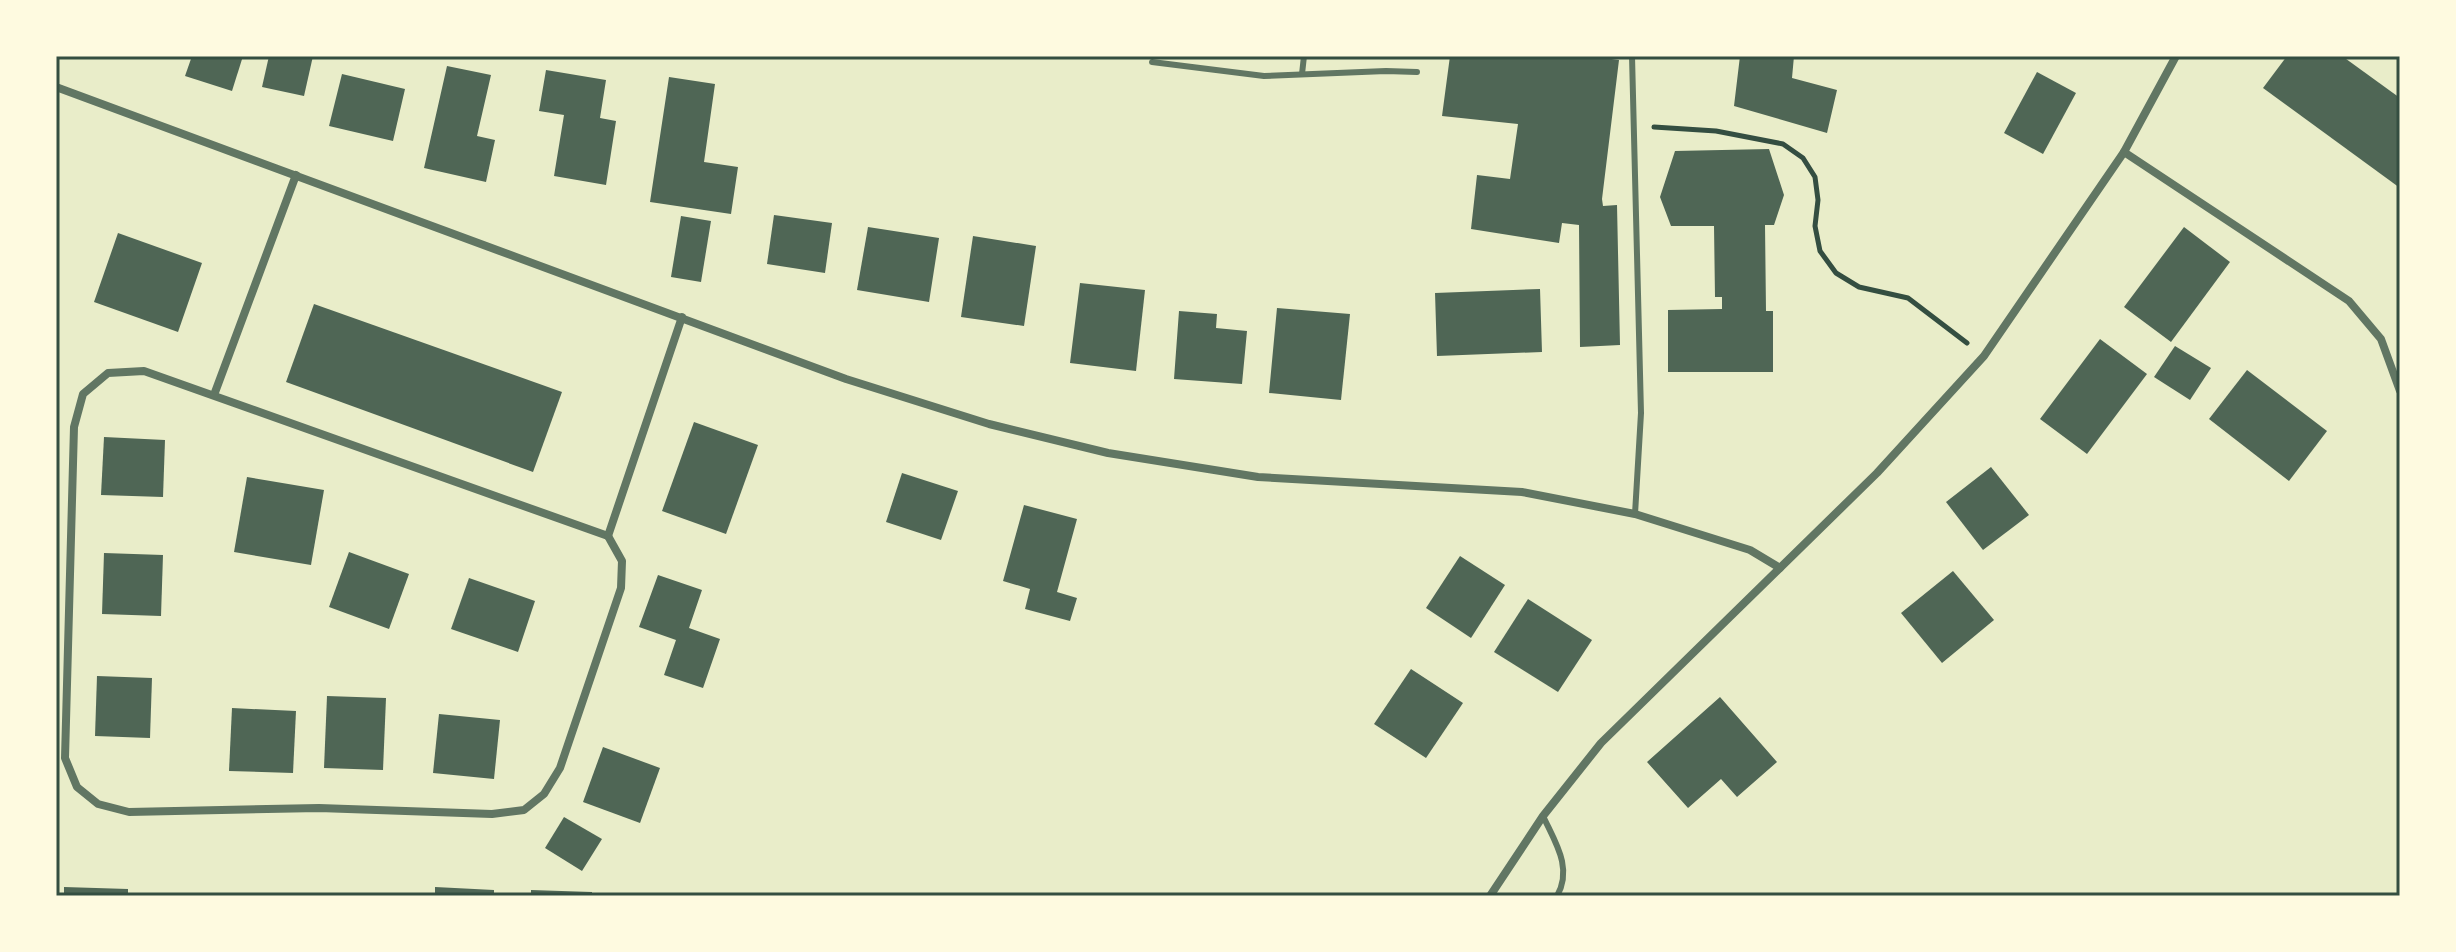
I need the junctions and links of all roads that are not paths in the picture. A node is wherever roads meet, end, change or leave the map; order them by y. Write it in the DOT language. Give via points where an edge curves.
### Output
graph roads {
  1 [pos="1304,56"];
  2 [pos="1632,56"];
  3 [pos="2176,56"];
  4 [pos="1152,62"];
  5 [pos="1417,72"];
  6 [pos="1302,74"];
  7 [pos="56,87"];
  8 [pos="2124,152"];
  9 [pos="296,175"];
  10 [pos="682,317"];
  11 [pos="2400,391"];
  12 [pos="214,395"];
  13 [pos="1635,514"];
  14 [pos="608,536"];
  15 [pos="1780,568"];
  16 [pos="1543,816"];
  17 [pos="1490,896"];
  18 [pos="1557,896"];
  1 -- 6 [label="lane"];
  2 -- 13 [label="lane" via="1641,413"];
  3 -- 8 [label="street"];
  4 -- 6 [label="lane" via="1264,76"];
  5 -- 6 [label="lane"];
  7 -- 9 [label="street"];
  8 -- 11 [label="street" via="2349,301 2381,339"];
  8 -- 15 [label="street" via="1984,356 1877,473"];
  9 -- 10 [label="street"];
  9 -- 12 [label="street"];
  10 -- 13 [label="street" via="846,379 989,424 1108,453 1258,477 1522,492"];
  10 -- 14 [label="street"];
  12 -- 14 [label="street"];
  12 -- 14 [label="street" via="144,371 108,373 83,394 74,427 65,758 77,787 98,804 129,812 524,810 544,794 560,768 621,588 622,561"];
  13 -- 15 [label="street" via="1750,550"];
  15 -- 16 [label="street" via="1601,743"];
  16 -- 17 [label="street"];
  16 -- 18 [label="lane" via="1565,868"];
}
